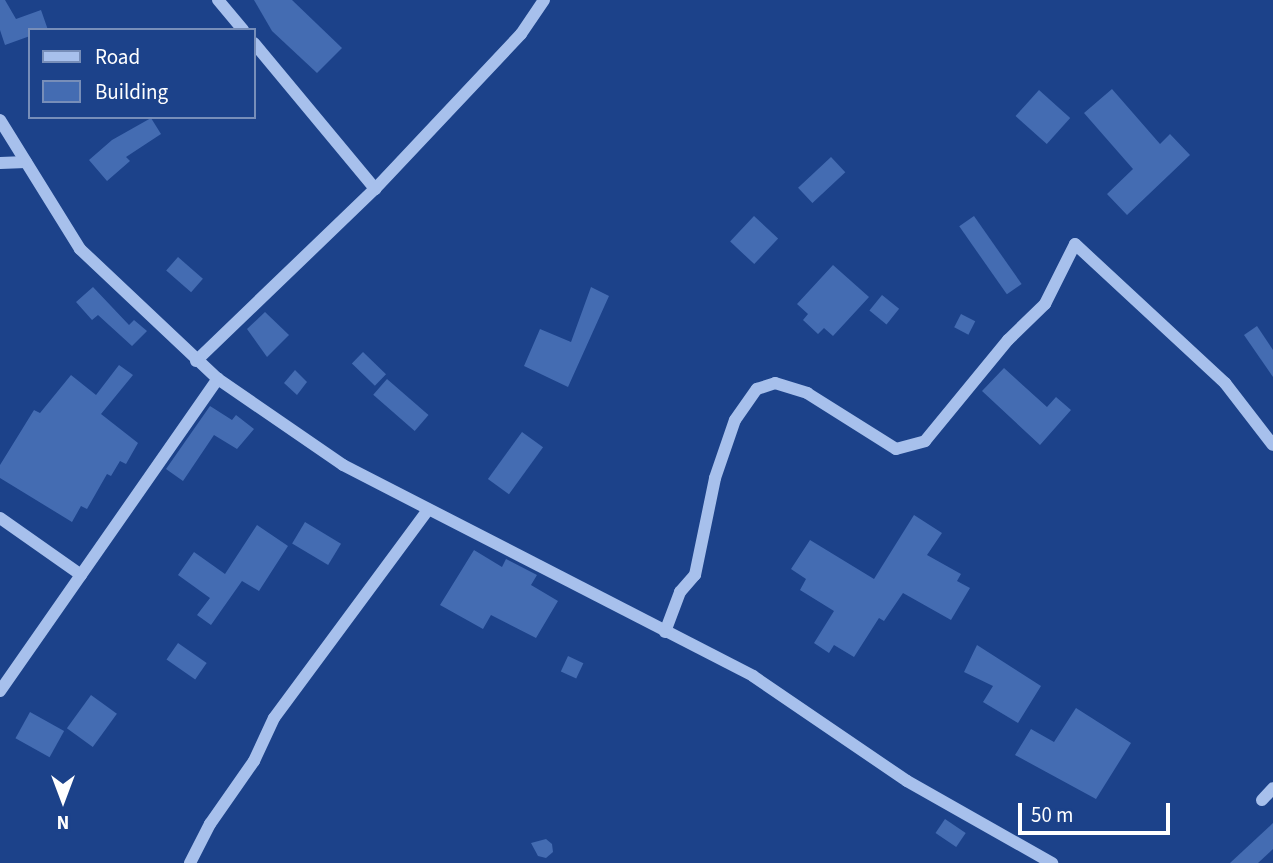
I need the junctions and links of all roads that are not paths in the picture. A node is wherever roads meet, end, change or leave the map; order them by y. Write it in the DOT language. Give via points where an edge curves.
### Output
graph roads {
  1 [pos="218,0"];
  2 [pos="544,0"];
  3 [pos="241,28"];
  4 [pos="256,45"];
  5 [pos="0,120"];
  6 [pos="26,162"];
  7 [pos="0,163"];
  8 [pos="375,189"];
  9 [pos="196,361"];
  10 [pos="218,379"];
  11 [pos="1273,445"];
  12 [pos="428,510"];
  13 [pos="0,518"];
  14 [pos="82,576"];
  15 [pos="665,632"];
  16 [pos="0,691"];
  17 [pos="1273,789"];
  18 [pos="1262,800"];
  19 [pos="190,863"];
  20 [pos="1052,863"];
  1 -- 3 [label="street"];
  2 -- 8 [label="street" via="521,34"];
  4 -- 8 [label="street"];
  5 -- 6 [label="street"];
  6 -- 7 [label="street"];
  6 -- 9 [label="street" via="80,249"];
  8 -- 9 [label="street"];
  9 -- 10 [label="street"];
  10 -- 12 [label="street" via="343,465"];
  10 -- 14 [label="street"];
  11 -- 15 [label="street" via="1225,383 1074,244 1045,304 1008,340 925,441 896,449 807,393 775,383 757,389 735,420 715,478 695,575 680,592"];
  12 -- 15 [label="street"];
  12 -- 19 [label="street" via="274,718 254,761 210,824"];
  13 -- 14 [label="street"];
  14 -- 16 [label="street"];
  15 -- 20 [label="street" via="753,676 907,781"];
  17 -- 18 [label="street"];
}
